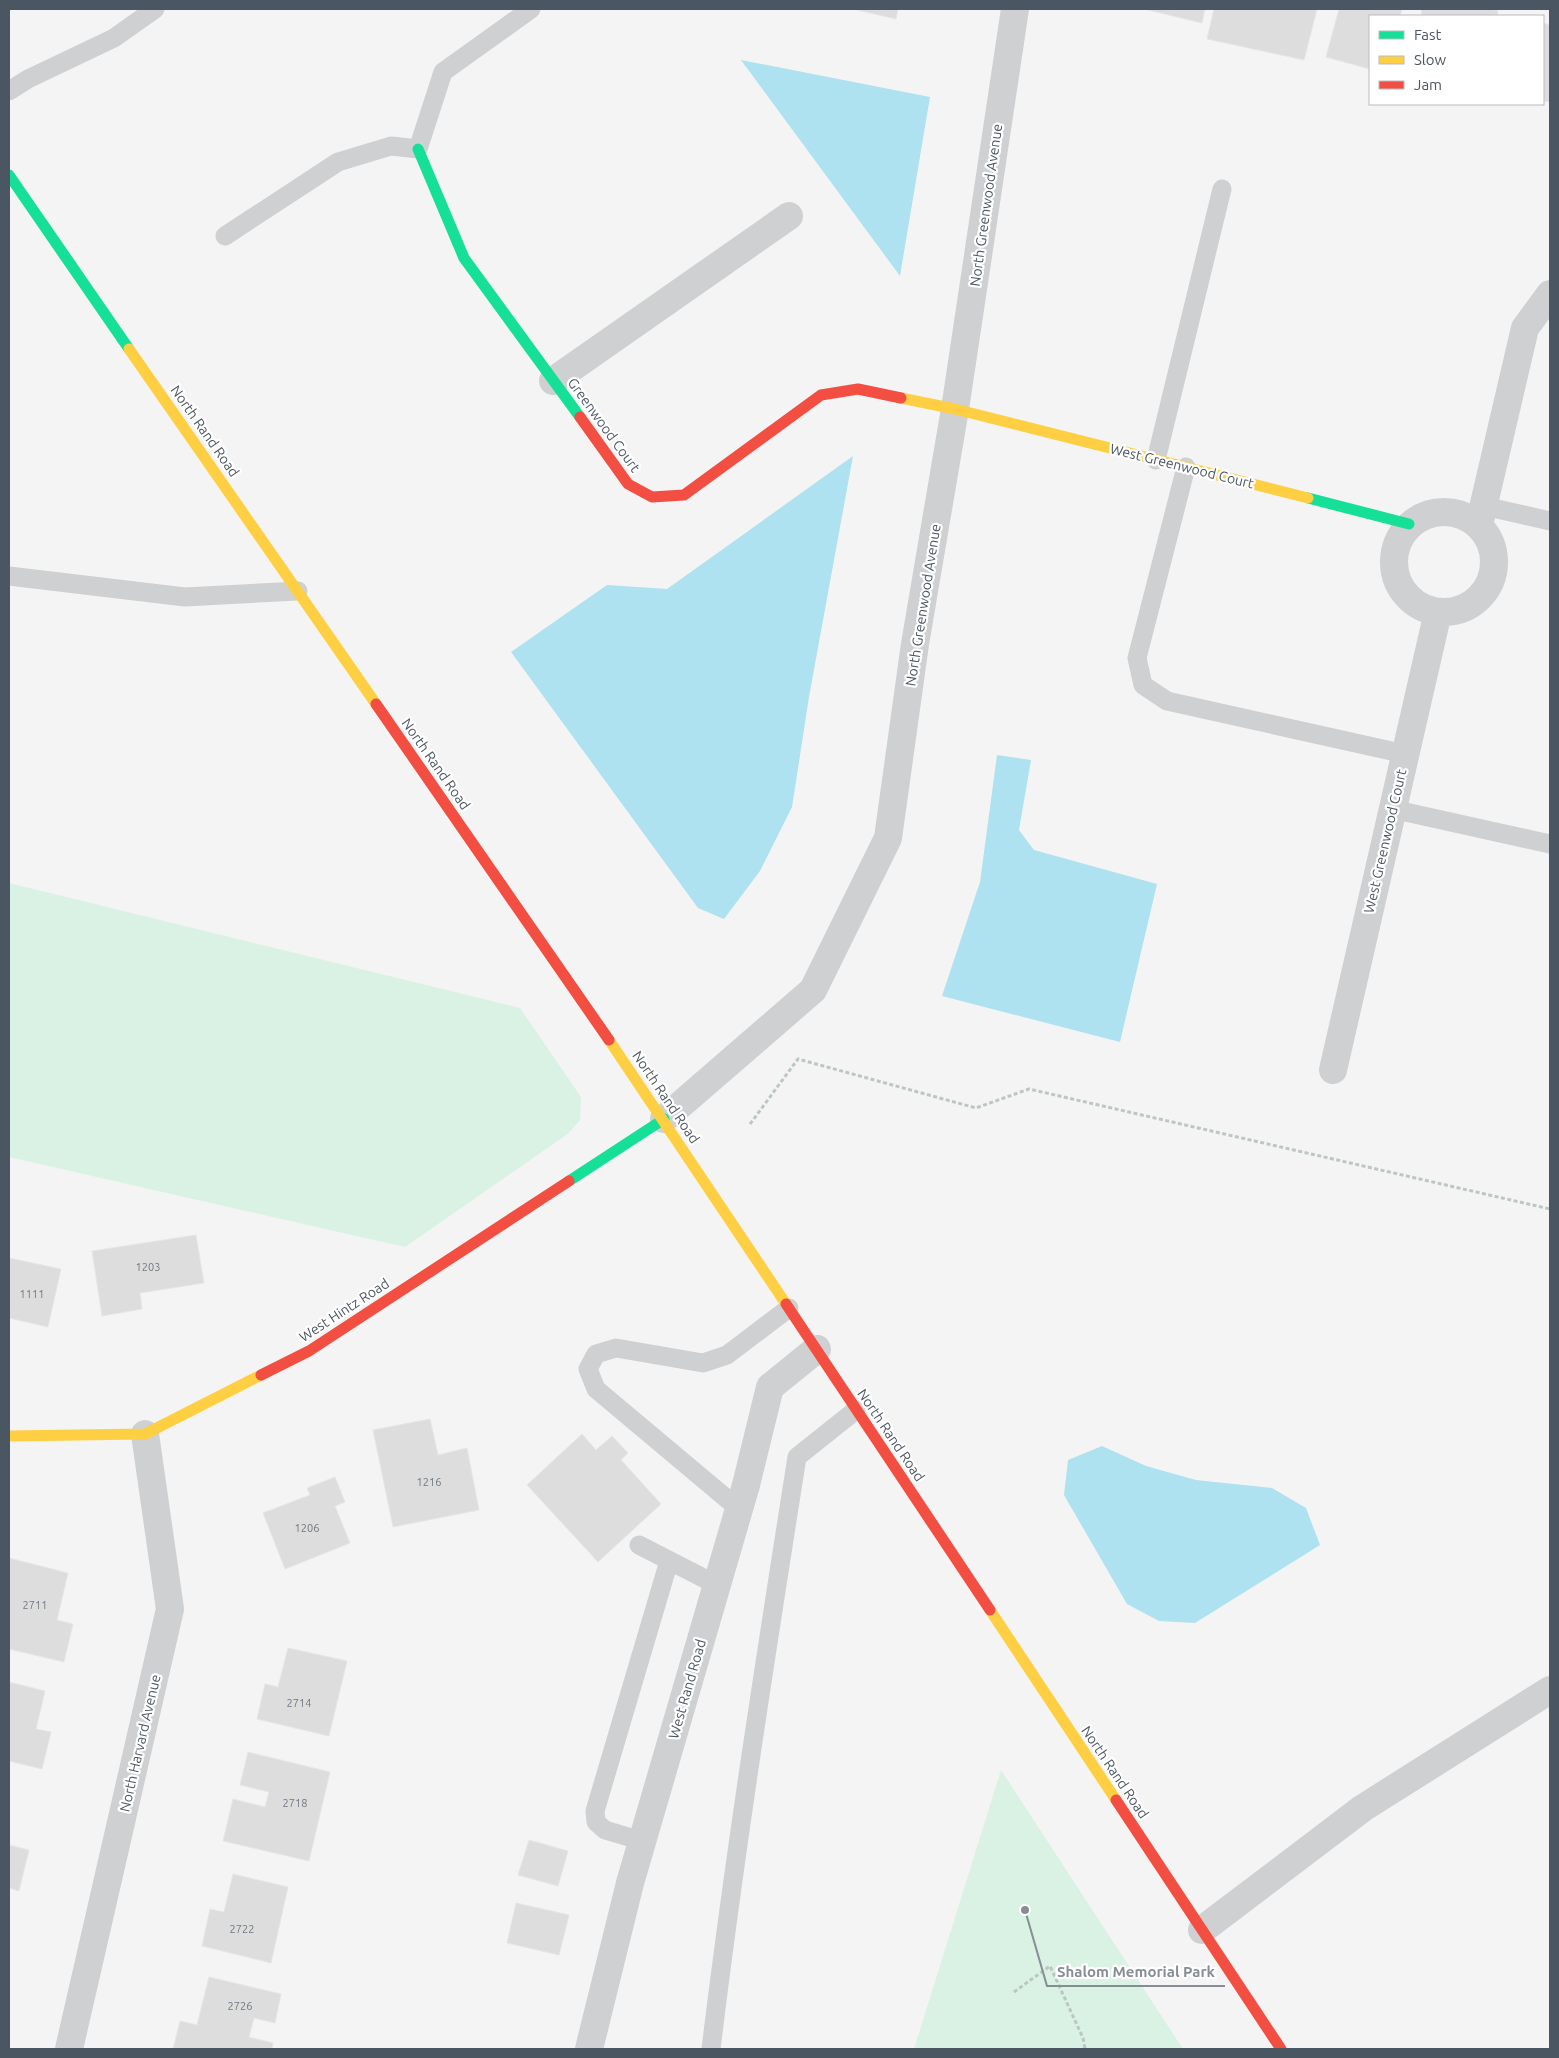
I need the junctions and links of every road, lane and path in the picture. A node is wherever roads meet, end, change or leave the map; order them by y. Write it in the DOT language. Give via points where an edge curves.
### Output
graph roads {
  1 [pos="155,9"];
  2 [pos="531,9"];
  3 [pos="1015,9"];
  4 [pos="9,92"];
  5 [pos="418,149"];
  6 [pos="9,175"];
  7 [pos="1222,189"];
  8 [pos="790,216"];
  9 [pos="225,236"];
  10 [pos="1550,294"];
  11 [pos="553,381"];
  12 [pos="955,409"];
  13 [pos="1156,460"];
  14 [pos="1186,467"];
  15 [pos="1481,516"];
  16 [pos="1550,521"];
  17 [pos="1410,524"];
  18 [pos="9,576"];
  19 [pos="298,590"];
  20 [pos="1438,612"];
  21 [pos="1405,754"];
  22 [pos="1392,809"];
  23 [pos="1550,844"];
  24 [pos="1333,1070"];
  25 [pos="664,1119"];
  26 [pos="750,1124"];
  27 [pos="1550,1209"];
  28 [pos="789,1308"];
  29 [pos="817,1349"];
  30 [pos="856,1410"];
  31 [pos="145,1434"];
  32 [pos="9,1436"];
  33 [pos="739,1509"];
  34 [pos="639,1545"];
  35 [pos="669,1561"];
  36 [pos="717,1585"];
  37 [pos="1550,1690"];
  38 [pos="642,1841"];
  39 [pos="1202,1930"];
  40 [pos="1014,1992"];
  41 [pos="69,2049"];
  42 [pos="589,2049"];
  43 [pos="711,2049"];
  44 [pos="1085,2049"];
  45 [pos="1281,2049"];
  1 -- 4 [label="lane" via="114,38 28,79"];
  2 -- 5 [label="lane" via="443,72"];
  3 -- 12 [label="street, North Greenwood Avenue"];
  5 -- 9 [label="lane" via="391,146 338,162"];
  5 -- 11 [label="main road, Greenwood Court" via="464,258"];
  6 -- 19 [label="main road, North Rand Road"];
  7 -- 13 [label="lane"];
  8 -- 11 [label="street"];
  10 -- 15 [label="street" via="1525,328"];
  11 -- 12 [label="main road, Greenwood Court" via="628,484 652,497 684,495 821,395 858,389"];
  12 -- 13 [label="main road, West Greenwood Court"];
  12 -- 25 [label="street, North Greenwood Avenue" via="915,644 888,838 813,990"];
  13 -- 14 [label="main road, West Greenwood Court"];
  14 -- 17 [label="main road, West Greenwood Court"];
  14 -- 21 [label="lane" via="1137,658 1143,685 1167,701"];
  15 -- 16 [label="lane"];
  15 -- 17 [label="street" via="1436,511"];
  15 -- 20 [label="street" via="1493,548 1492,579 1482,595 1469,606"];
  17 -- 20 [label="street" via="1394,550 1393,569 1409,599 1424,609"];
  18 -- 19 [label="lane" via="184,597"];
  19 -- 25 [label="main road, North Rand Road"];
  20 -- 21 [label="street, West Greenwood Court"];
  21 -- 22 [label="street, West Greenwood Court"];
  22 -- 23 [label="lane"];
  22 -- 24 [label="street, West Greenwood Court"];
  25 -- 28 [label="main road, North Rand Road"];
  25 -- 31 [label="main road, West Hintz Road" via="309,1351"];
  26 -- 27 [label="path" via="798,1060 976,1108 1029,1088"];
  28 -- 29 [label="main road, North Rand Road"];
  28 -- 33 [label="lane" via="727,1355 703,1363 616,1348 596,1354 588,1369 596,1389"];
  29 -- 30 [label="main road, North Rand Road"];
  29 -- 33 [label="street, West Rand Road" via="770,1386"];
  30 -- 39 [label="main road, North Rand Road"];
  30 -- 43 [label="lane" via="797,1457 748,1765"];
  31 -- 32 [label="main road, West Hintz Road"];
  31 -- 41 [label="street, North Harvard Avenue" via="170,1609"];
  33 -- 36 [label="street, West Rand Road"];
  34 -- 35 [label="lane"];
  35 -- 36 [label="lane"];
  35 -- 38 [label="lane" via="595,1812 596,1822 605,1830"];
  36 -- 38 [label="street, West Rand Road"];
  37 -- 39 [label="street" via="1363,1808"];
  38 -- 42 [label="street, West Rand Road"];
  39 -- 45 [label="main road, North Rand Road"];
  40 -- 44 [label="path" via="1050,1966"];
}
